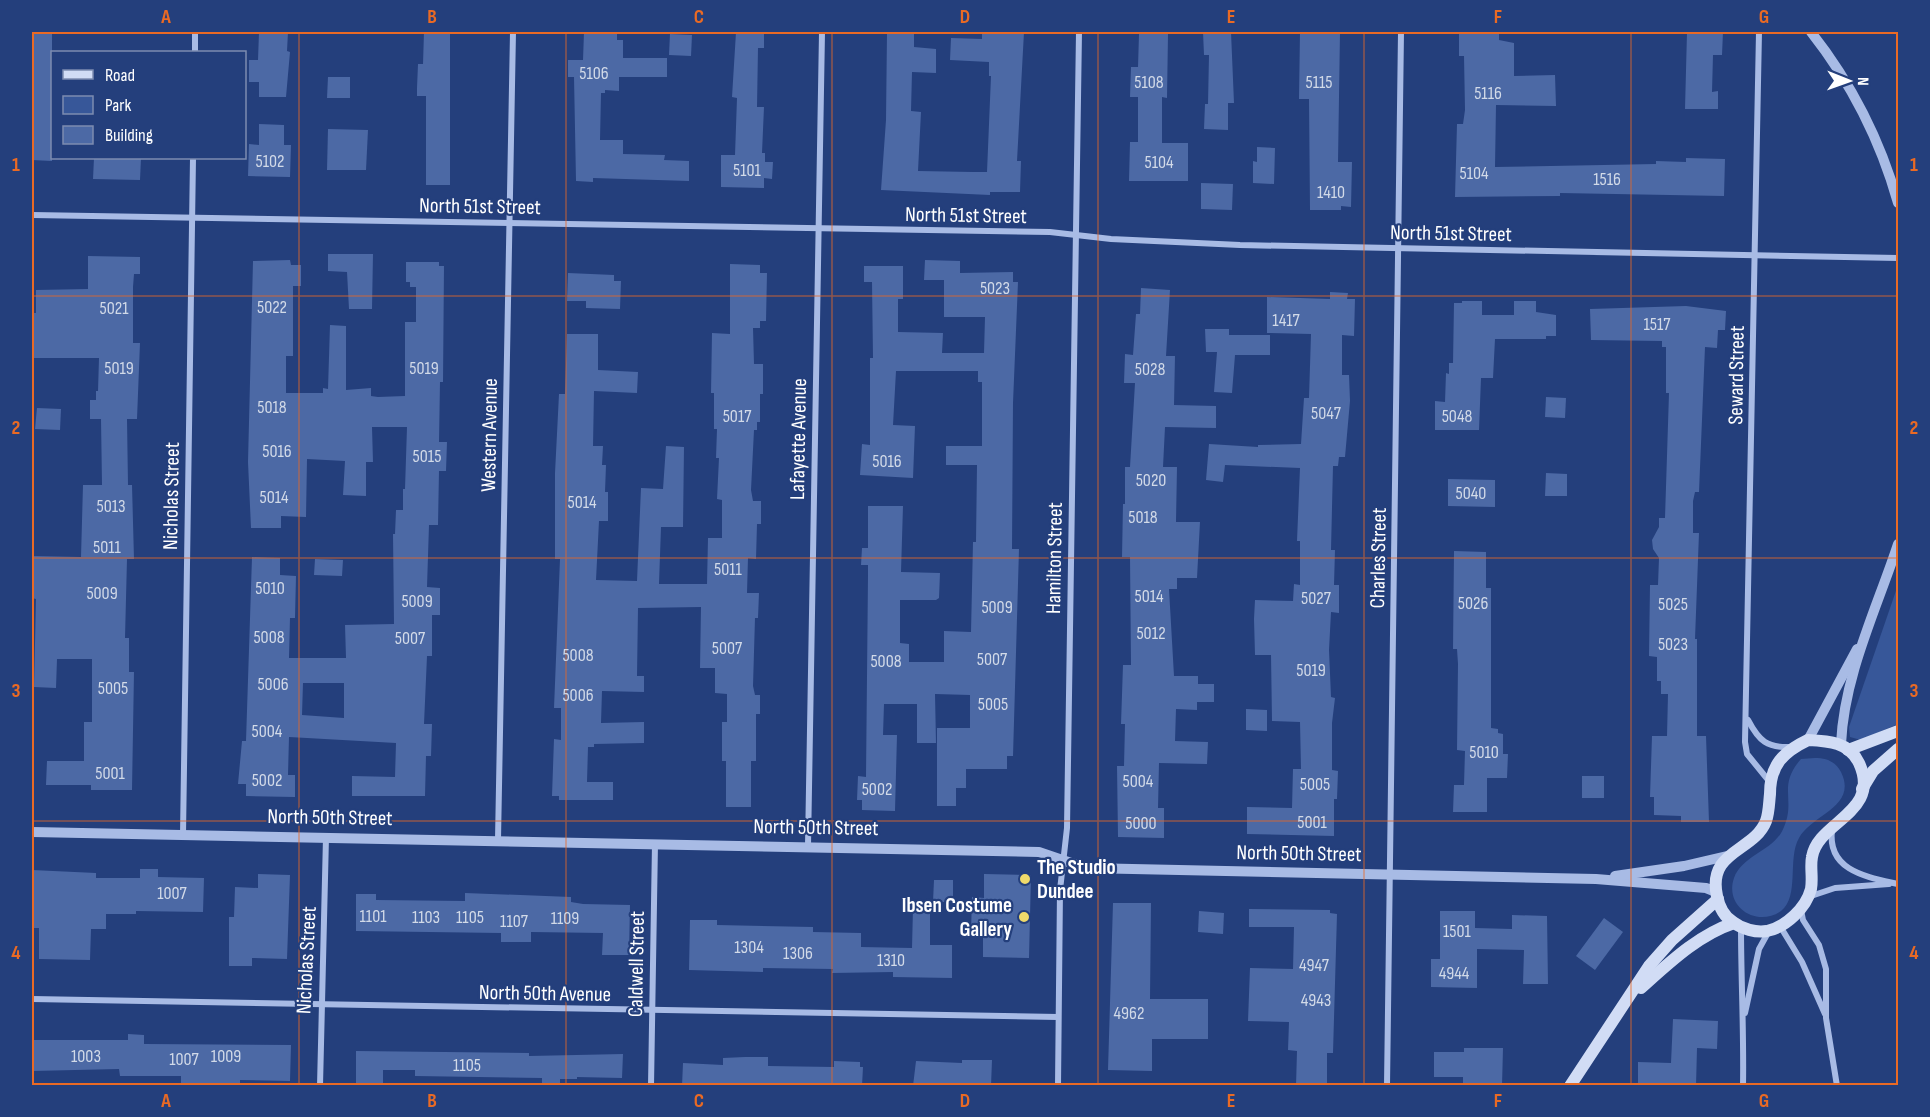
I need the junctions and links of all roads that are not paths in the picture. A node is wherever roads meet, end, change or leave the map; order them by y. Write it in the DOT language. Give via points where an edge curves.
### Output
graph roads {
  1 [pos="195,32"];
  2 [pos="513,32"];
  3 [pos="822,32"];
  4 [pos="1079,32"];
  5 [pos="1401,32"];
  6 [pos="1759,32"];
  7 [pos="1811,32"];
  8 [pos="195,51"];
  9 [pos="193,159"];
  10 [pos="1899,203"];
  11 [pos="32,216"];
  12 [pos="192,218"];
  13 [pos="510,223"];
  14 [pos="819,229"];
  15 [pos="1076,236"];
  16 [pos="1399,249"];
  17 [pos="1754,256"];
  18 [pos="1899,258"];
  19 [pos="1899,544"];
  20 [pos="1866,633"];
  21 [pos="1747,718"];
  22 [pos="1899,731"];
  23 [pos="1808,740"];
  24 [pos="1794,747"];
  25 [pos="1845,747"];
  26 [pos="1899,749"];
  27 [pos="1770,782"];
  28 [pos="1862,791"];
  29 [pos="1832,830"];
  30 [pos="32,832"];
  31 [pos="183,835"];
  32 [pos="326,837"];
  33 [pos="498,840"];
  34 [pos="655,843"];
  35 [pos="808,846"];
  36 [pos="1727,856"];
  37 [pos="1063,860"];
  38 [pos="1390,874"];
  39 [pos="1596,879"];
  40 [pos="1717,896"];
  41 [pos="1804,902"];
  42 [pos="1737,925"];
  43 [pos="1775,928"];
  44 [pos="32,999"];
  45 [pos="1629,999"];
  46 [pos="320,1006"];
  47 [pos="652,1012"];
  48 [pos="1058,1017"];
  49 [pos="1826,1018"];
  50 [pos="1744,1020"];
  51 [pos="320,1086"];
  52 [pos="651,1086"];
  53 [pos="1058,1086"];
  54 [pos="1387,1086"];
  55 [pos="1570,1086"];
  56 [pos="1743,1086"];
  57 [pos="1837,1086"];
  1 -- 8 [label="street"];
  2 -- 13 [label="street, Western Avenue"];
  3 -- 14 [label="street, Lafayette Avenue"];
  4 -- 15 [label="street, Hamilton Street"];
  5 -- 16 [label="street, Charles Street"];
  6 -- 17 [label="street, Seward Street"];
  7 -- 10 [label="street" via="1858,100 1877,139"];
  9 -- 12 [label="street, Nicholas Street"];
  11 -- 12 [label="street, North 51st Street"];
  12 -- 13 [label="street, North 51st Street"];
  12 -- 31 [label="street, Nicholas Street"];
  13 -- 14 [label="street, North 51st Street"];
  13 -- 33 [label="street, Western Avenue"];
  14 -- 15 [label="street, North 51st Street" via="1050,232"];
  14 -- 35 [label="street, Lafayette Avenue"];
  15 -- 16 [label="street, North 51st Street"];
  15 -- 37 [label="street, Hamilton Street" via="1067,828"];
  16 -- 17 [label="street, North 51st Street"];
  16 -- 38 [label="street, Charles Street"];
  17 -- 18 [label="street, North 51st Street"];
  17 -- 21 [label="street, Seward Street"];
  19 -- 20 [label="street"];
  20 -- 23 [label="street"];
  20 -- 25 [label="street" via="1845,712"];
  21 -- 24 [label="street" via="1763,743"];
  21 -- 27 [label="street, Seward Street" via="1747,753"];
  22 -- 25 [label="main road"];
  23 -- 24 [label="main road"];
  23 -- 25 [label="main road"];
  24 -- 27 [label="main road" via="1775,765"];
  25 -- 28 [label="main road" via="1861,767"];
  26 -- 28 [label="main road" via="1873,771"];
  27 -- 36 [label="main road" via="1766,821 1753,839"];
  28 -- 29 [label="main road" via="1857,805"];
  29 -- 41 [label="main road" via="1817,842 1812,857 1811,888"];
  29 -- 41 [label="street" via="1833,849 1843,865 1860,875 1899,884 1835,888"];
  30 -- 31 [label="street, North 50th Street"];
  31 -- 32 [label="street, North 50th Street"];
  32 -- 33 [label="street, North 50th Street"];
  32 -- 46 [label="street, Nicholas Street"];
  33 -- 34 [label="street, North 50th Street"];
  34 -- 35 [label="street, North 50th Street"];
  34 -- 47 [label="street, Caldwell Street"];
  35 -- 37 [label="street, North 50th Street" via="1039,852"];
  36 -- 39 [label="street, North 50th Street"];
  36 -- 40 [label="main road" via="1719,868"];
  37 -- 38 [label="street, North 50th Street" via="1086,868"];
  37 -- 48 [label="street, Hamilton Street"];
  38 -- 39 [label="street, North 50th Street"];
  38 -- 54 [label="street, Charles Street"];
  39 -- 40 [label="street, North 50th Street" via="1706,888"];
  40 -- 42 [label="main road" via="1726,917"];
  40 -- 45 [label="main road" via="1649,966"];
  41 -- 43 [label="main road"];
  41 -- 49 [label="street" via="1803,920 1819,945 1826,969"];
  42 -- 43 [label="main road" via="1760,932"];
  42 -- 45 [label="main road" via="1716,929 1668,963"];
  42 -- 50 [label="street"];
  43 -- 49 [label="street" via="1802,962"];
  43 -- 50 [label="street" via="1759,949"];
  44 -- 46 [label="street, North 50th Avenue"];
  45 -- 55 [label="main road"];
  46 -- 47 [label="street, North 50th Avenue"];
  46 -- 51 [label="street, Nicholas Street"];
  47 -- 48 [label="street, North 50th Avenue"];
  47 -- 52 [label="street, Caldwell Street"];
  48 -- 53 [label="street, Hamilton Street"];
  49 -- 57 [label="street"];
  50 -- 56 [label="street"];
}
